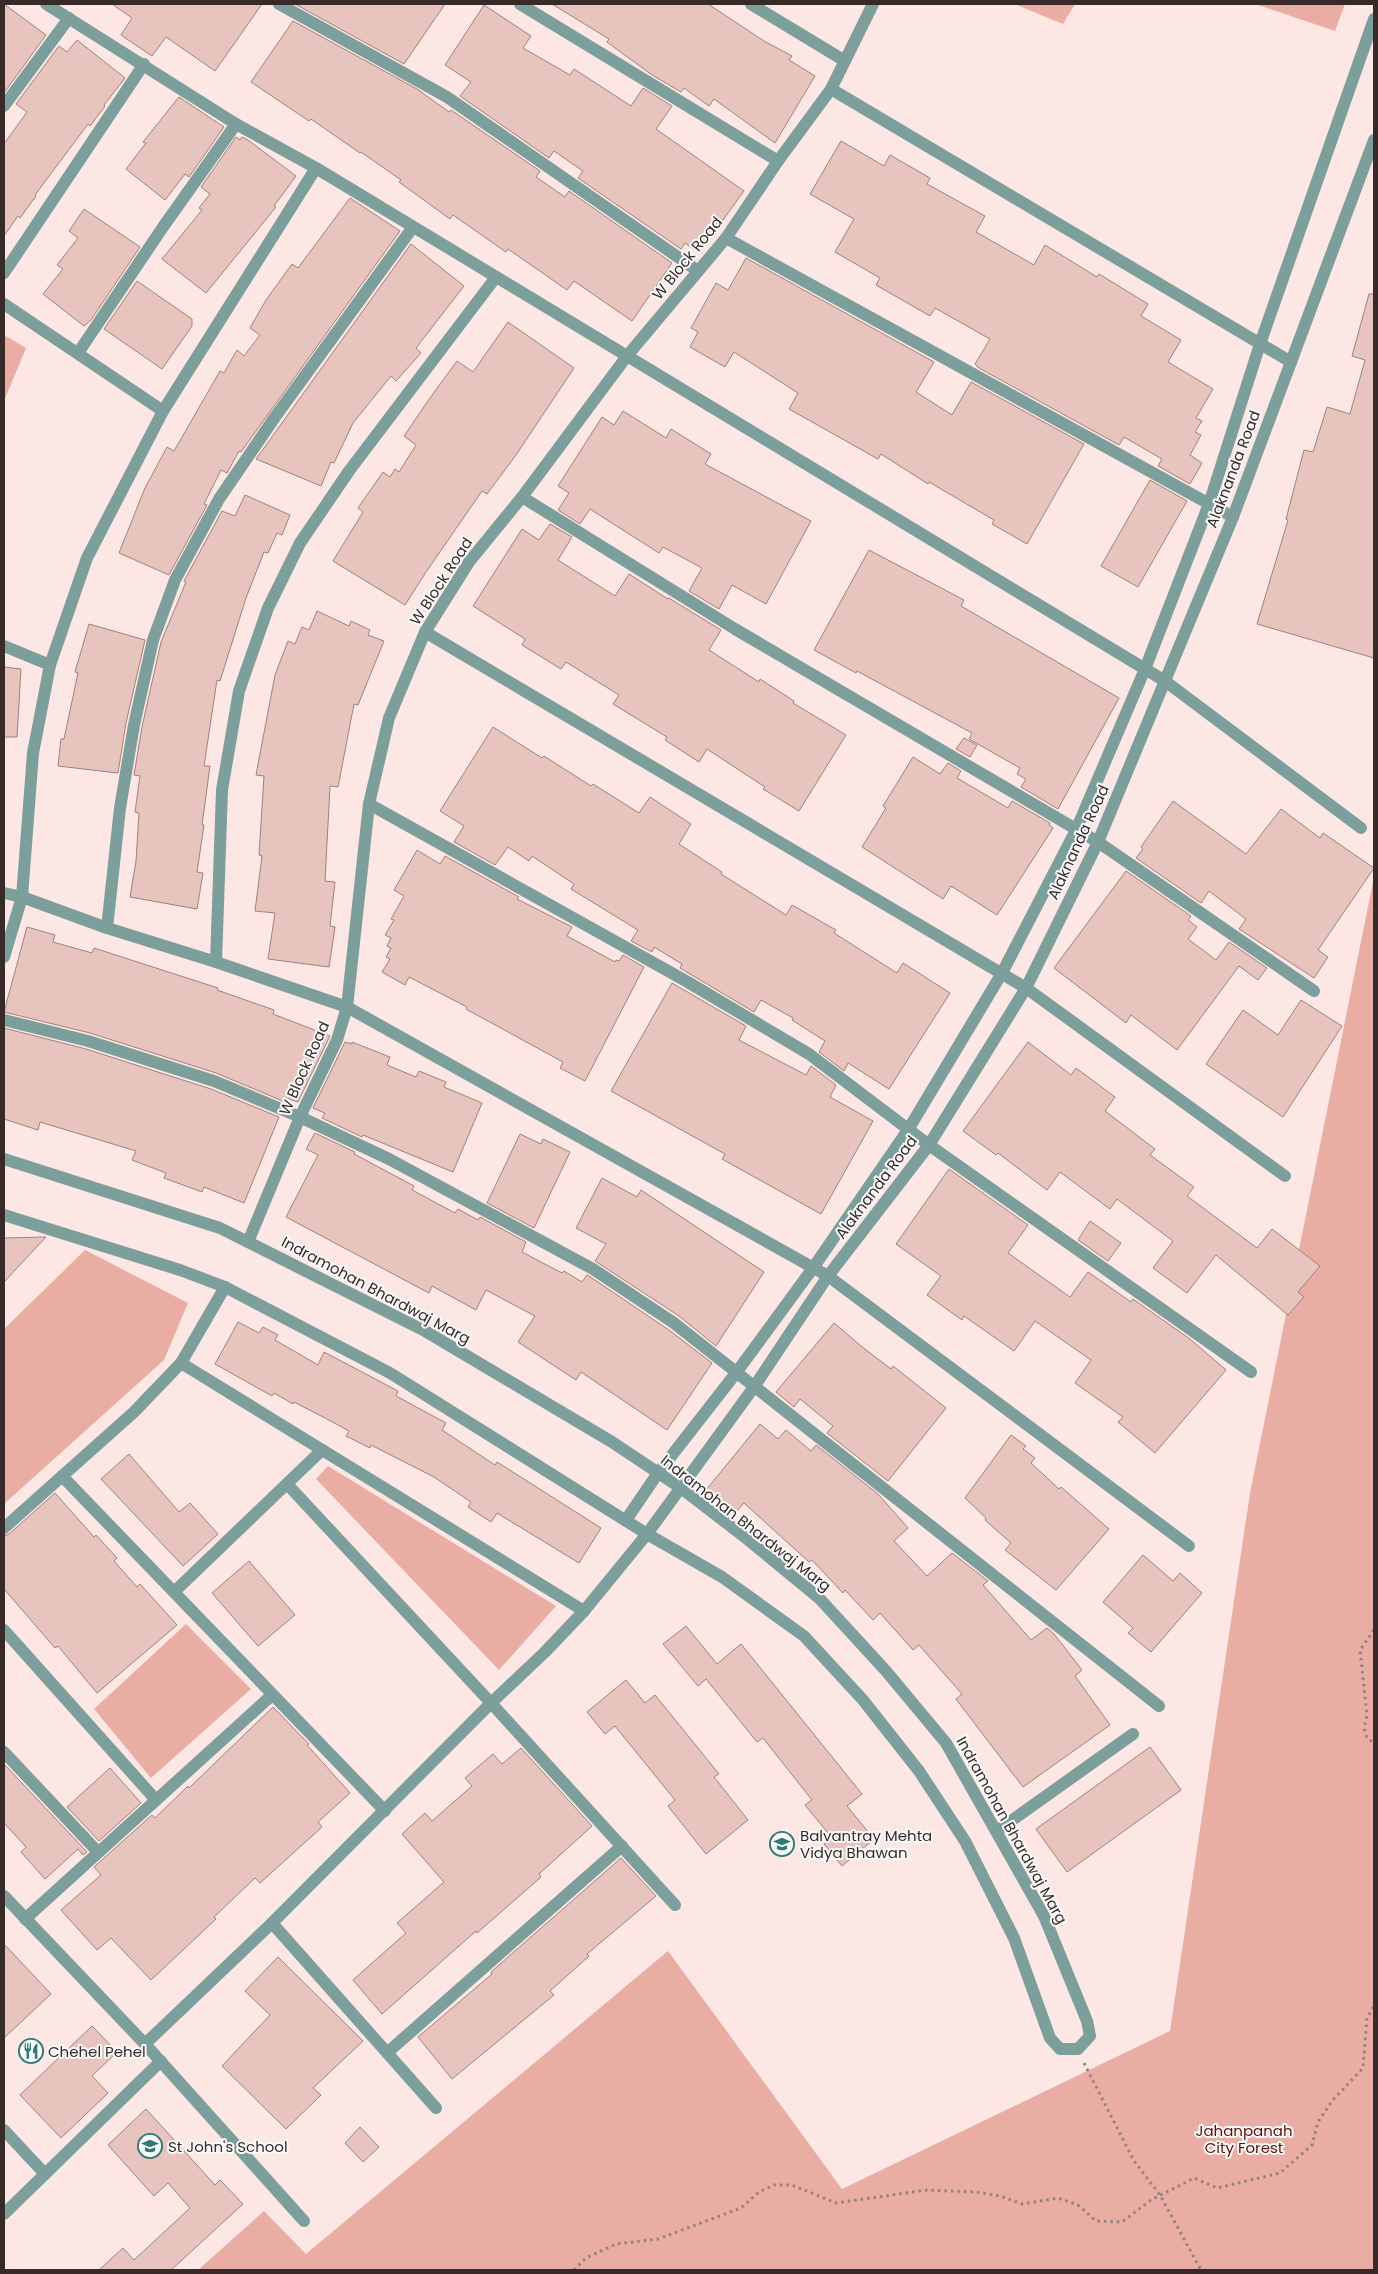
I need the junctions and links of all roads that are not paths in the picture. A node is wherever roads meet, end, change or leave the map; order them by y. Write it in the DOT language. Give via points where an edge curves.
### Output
graph roads {
  1 [pos="46,4"];
  2 [pos="279,4"];
  3 [pos="520,4"];
  4 [pos="751,4"];
  5 [pos="873,4"];
  6 [pos="69,18"];
  7 [pos="1374,19"];
  8 [pos="845,61"];
  9 [pos="144,64"];
  10 [pos="831,89"];
  11 [pos="4,106"];
  12 [pos="236,124"];
  13 [pos="1374,140"];
  14 [pos="778,162"];
  15 [pos="316,168"];
  16 [pos="413,227"];
  17 [pos="726,238"];
  18 [pos="698,271"];
  19 [pos="4,273"];
  20 [pos="496,277"];
  21 [pos="4,304"];
  22 [pos="1260,344"];
  23 [pos="78,353"];
  24 [pos="627,356"];
  25 [pos="1291,362"];
  26 [pos="162,410"];
  27 [pos="522,497"];
  28 [pos="1209,504"];
  29 [pos="1233,517"];
  30 [pos="425,632"];
  31 [pos="4,646"];
  32 [pos="50,665"];
  33 [pos="1145,669"];
  34 [pos="1165,681"];
  35 [pos="369,804"];
  36 [pos="1361,828"];
  37 [pos="1076,830"];
  38 [pos="1098,842"];
  39 [pos="4,893"];
  40 [pos="22,897"];
  41 [pos="107,928"];
  42 [pos="4,957"];
  43 [pos="216,962"];
  44 [pos="1002,973"];
  45 [pos="1026,988"];
  46 [pos="1314,991"];
  47 [pos="347,1007"];
  48 [pos="4,1020"];
  49 [pos="300,1117"];
  50 [pos="908,1130"];
  51 [pos="929,1145"];
  52 [pos="4,1159"];
  53 [pos="1285,1176"];
  54 [pos="4,1215"];
  55 [pos="248,1242"];
  56 [pos="813,1268"];
  57 [pos="828,1276"];
  58 [pos="225,1287"];
  59 [pos="181,1364"];
  60 [pos="1251,1372"];
  61 [pos="736,1373"];
  62 [pos="754,1387"];
  63 [pos="322,1450"];
  64 [pos="658,1473"];
  65 [pos="62,1476"];
  66 [pos="287,1484"];
  67 [pos="682,1488"];
  68 [pos="626,1520"];
  69 [pos="4,1528"];
  70 [pos="647,1534"];
  71 [pos="1189,1546"];
  72 [pos="174,1592"];
  73 [pos="584,1611"];
  74 [pos="4,1630"];
  75 [pos="272,1694"];
  76 [pos="491,1703"];
  77 [pos="1159,1706"];
  78 [pos="1133,1734"];
  79 [pos="4,1752"];
  80 [pos="156,1800"];
  81 [pos="385,1811"];
  82 [pos="997,1831"];
  83 [pos="622,1846"];
  84 [pos="97,1851"];
  85 [pos="4,1896"];
  86 [pos="675,1905"];
  87 [pos="25,1919"];
  88 [pos="272,1923"];
  89 [pos="145,2044"];
  90 [pos="388,2052"];
  91 [pos="161,2061"];
  92 [pos="436,2108"];
  93 [pos="4,2130"];
  94 [pos="45,2174"];
  95 [pos="4,2214"];
  96 [pos="304,2221"];
  1 -- 6 [label="street"];
  2 -- 18 [label="street" via="447,97"];
  3 -- 14 [label="street"];
  4 -- 8 [label="street"];
  5 -- 8 [label="street, W Block Road"];
  6 -- 9 [label="street"];
  6 -- 11 [label="street"];
  7 -- 22 [label="street"];
  8 -- 10 [label="street, W Block Road"];
  9 -- 12 [label="street"];
  9 -- 19 [label="street"];
  10 -- 14 [label="street, W Block Road"];
  10 -- 22 [label="street"];
  12 -- 15 [label="street"];
  12 -- 23 [label="street"];
  13 -- 25 [label="street, Alaknanda Road"];
  14 -- 17 [label="street, W Block Road"];
  15 -- 16 [label="street"];
  15 -- 26 [label="street"];
  16 -- 20 [label="street"];
  16 -- 41 [label="street" via="230,483 175,580 153,640 134,725 120,808"];
  17 -- 18 [label="street, W Block Road"];
  17 -- 28 [label="street"];
  18 -- 24 [label="street, W Block Road"];
  20 -- 24 [label="street"];
  20 -- 43 [label="street" via="349,471 300,543 268,608 239,691 222,790"];
  21 -- 23 [label="street"];
  22 -- 25 [label="street"];
  22 -- 28 [label="street"];
  23 -- 26 [label="street"];
  24 -- 27 [label="street, W Block Road"];
  24 -- 33 [label="street"];
  25 -- 29 [label="street, Alaknanda Road"];
  26 -- 32 [label="street" via="87,558"];
  27 -- 30 [label="street, W Block Road" via="469,562"];
  27 -- 37 [label="street" via="735,629"];
  28 -- 29 [label="street"];
  28 -- 33 [label="street"];
  29 -- 34 [label="street, Alaknanda Road"];
  30 -- 35 [label="street, W Block Road" via="389,718"];
  30 -- 44 [label="street"];
  31 -- 32 [label="street"];
  32 -- 40 [label="street" via="33,753"];
  33 -- 34 [label="street"];
  33 -- 37 [label="street"];
  34 -- 36 [label="street"];
  34 -- 38 [label="street, Alaknanda Road"];
  35 -- 47 [label="street, W Block Road"];
  35 -- 50 [label="street" via="686,980 809,1054"];
  37 -- 38 [label="street"];
  37 -- 44 [label="street"];
  38 -- 45 [label="street, Alaknanda Road"];
  38 -- 46 [label="street"];
  39 -- 40 [label="street"];
  40 -- 41 [label="street"];
  40 -- 42 [label="street"];
  41 -- 43 [label="street"];
  43 -- 47 [label="street"];
  44 -- 45 [label="street"];
  44 -- 50 [label="street"];
  45 -- 51 [label="street, Alaknanda Road"];
  45 -- 53 [label="street"];
  47 -- 49 [label="street, W Block Road" via="337,1040"];
  47 -- 56 [label="street"];
  48 -- 49 [label="street" via="88,1041 214,1081"];
  49 -- 55 [label="street, W Block Road"];
  49 -- 61 [label="street" via="389,1160 593,1269 674,1323"];
  50 -- 51 [label="street"];
  50 -- 56 [label="street"];
  51 -- 57 [label="street, Alaknanda Road"];
  51 -- 60 [label="street"];
  52 -- 55 [label="street, Indramohan Bhardwaj Marg" via="220,1228"];
  54 -- 58 [label="street"];
  55 -- 64 [label="street, Indramohan Bhardwaj Marg" via="425,1331 612,1442"];
  56 -- 57 [label="street"];
  56 -- 61 [label="street"];
  57 -- 62 [label="street, Alaknanda Road"];
  57 -- 71 [label="street"];
  58 -- 59 [label="street"];
  58 -- 68 [label="street" via="390,1373"];
  59 -- 63 [label="street"];
  59 -- 65 [label="street" via="134,1412"];
  61 -- 62 [label="street"];
  61 -- 64 [label="street"];
  62 -- 67 [label="street, Alaknanda Road"];
  62 -- 77 [label="street"];
  63 -- 66 [label="street"];
  63 -- 73 [label="street"];
  64 -- 67 [label="street, Indramohan Bhardwaj Marg"];
  64 -- 68 [label="street"];
  65 -- 69 [label="street"];
  65 -- 72 [label="street"];
  66 -- 72 [label="street"];
  66 -- 76 [label="street"];
  67 -- 70 [label="street, Alaknanda Road"];
  67 -- 82 [label="street, Indramohan Bhardwaj Marg" via="819,1598 833,1613 946,1743"];
  68 -- 70 [label="street"];
  70 -- 73 [label="street, Alaknanda Road"];
  70 -- 82 [label="street, Indramohan Bhardwaj Marg" via="722,1578 804,1636 863,1700 919,1771 964,1841 1014,1938 1050,2038 1060,2049 1078,2049 1090,2036 1088,2021 1044,1916"];
  72 -- 75 [label="street"];
  73 -- 76 [label="street, Alaknanda Road"];
  74 -- 80 [label="street"];
  75 -- 80 [label="street"];
  75 -- 81 [label="street"];
  76 -- 81 [label="street, Alaknanda Road"];
  76 -- 83 [label="street"];
  78 -- 82 [label="street"];
  79 -- 84 [label="street"];
  80 -- 84 [label="street"];
  81 -- 88 [label="street, Alaknanda Road"];
  83 -- 86 [label="street"];
  83 -- 90 [label="street"];
  84 -- 87 [label="street"];
  85 -- 87 [label="street"];
  87 -- 89 [label="street"];
  88 -- 89 [label="street, Alaknanda Road"];
  88 -- 90 [label="street"];
  89 -- 91 [label="street"];
  90 -- 92 [label="street"];
  91 -- 94 [label="street"];
  91 -- 96 [label="street"];
  93 -- 94 [label="street"];
  94 -- 95 [label="street"];
}
